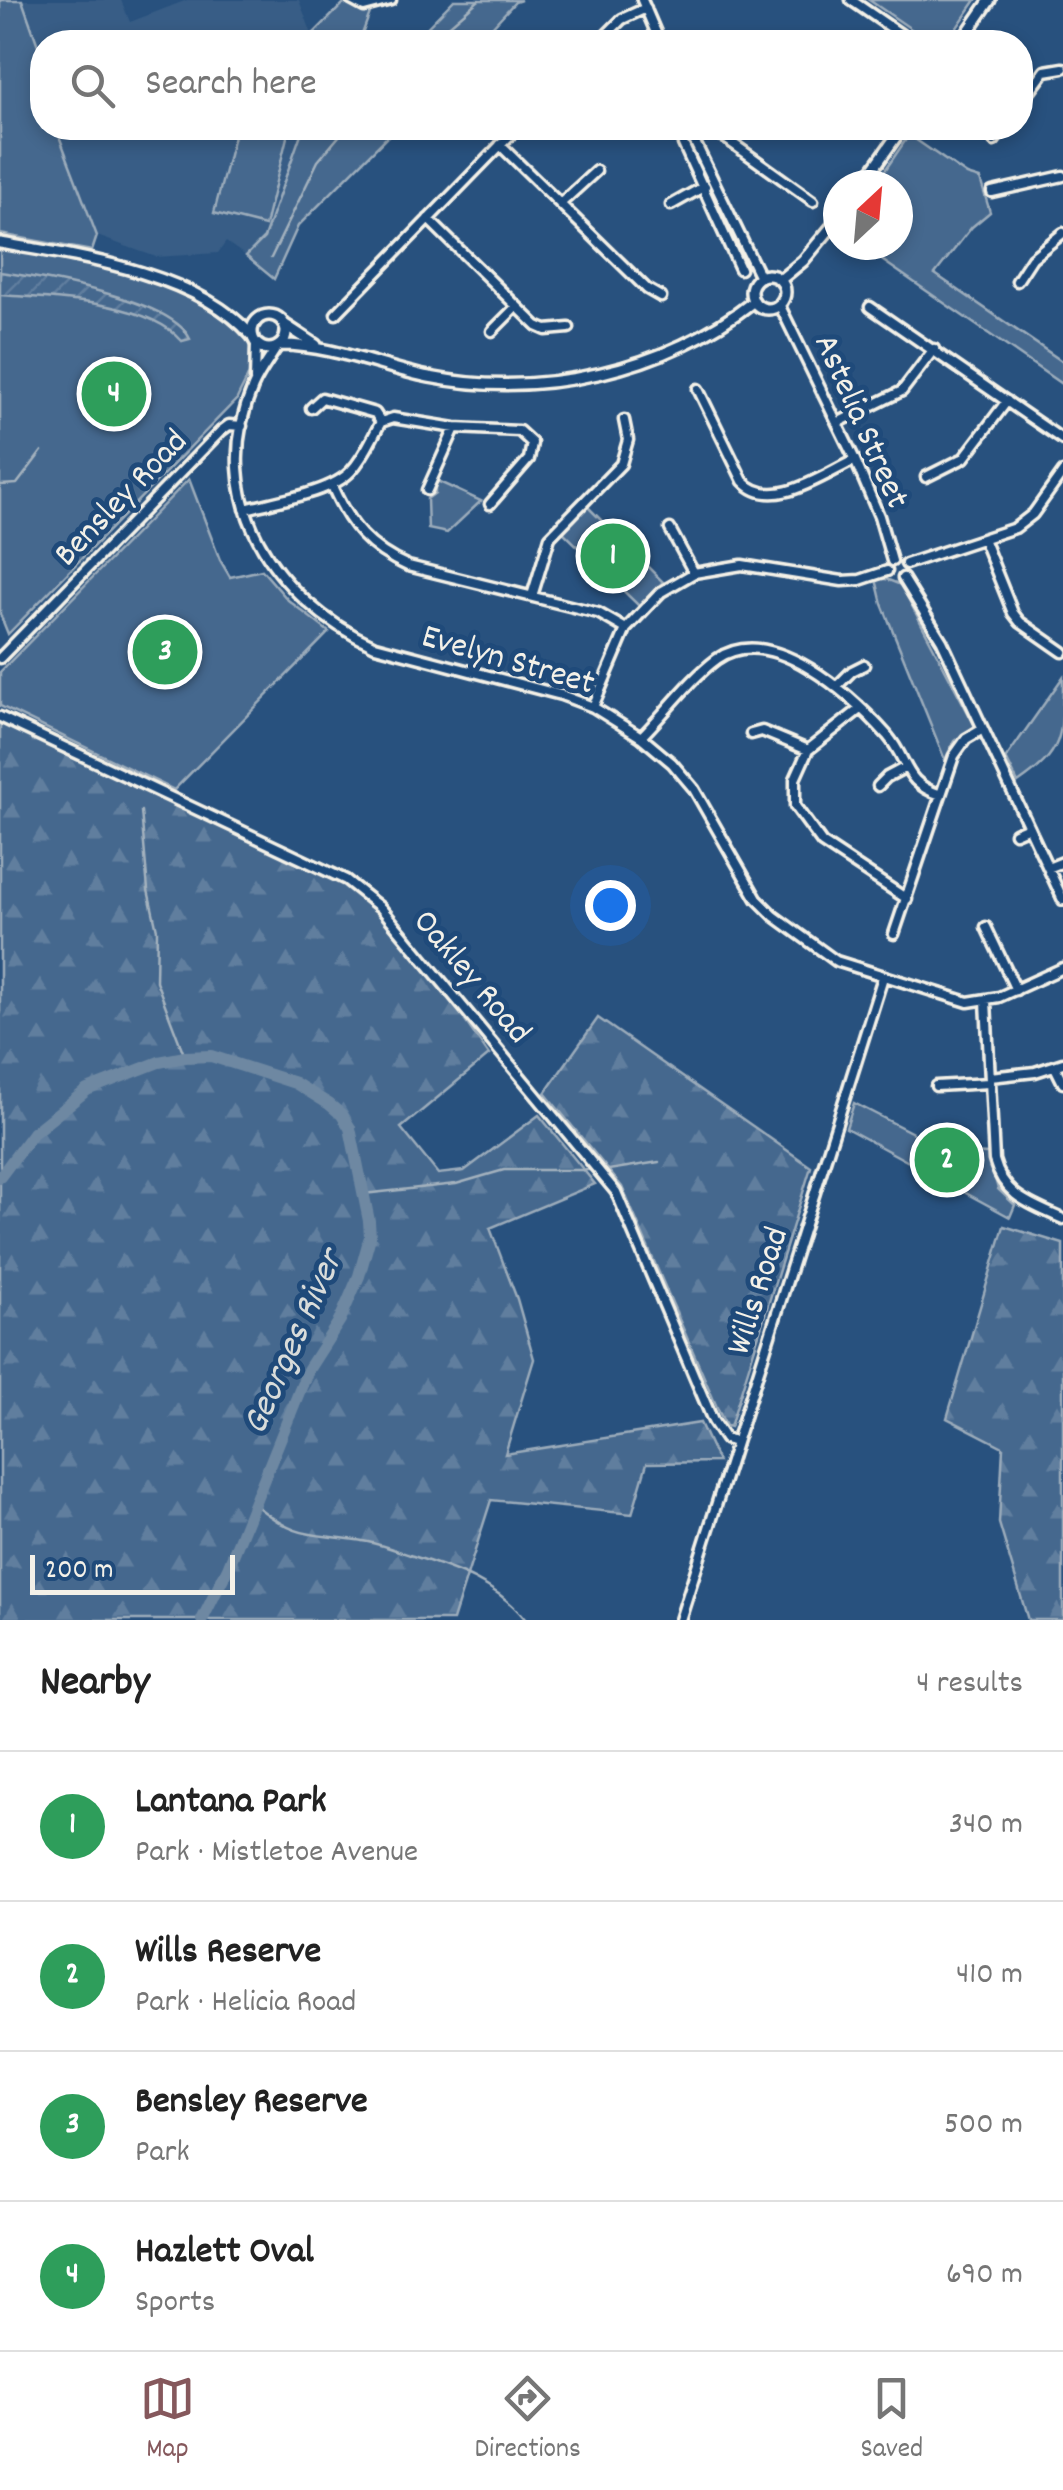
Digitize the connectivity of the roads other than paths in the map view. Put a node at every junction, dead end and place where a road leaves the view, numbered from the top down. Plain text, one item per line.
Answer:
1 (351, 0) edge
2 (391, 0) edge
3 (851, 0) edge
4 (990, 0) edge
5 (644, 4) edge
6 (611, 30) edge
7 (655, 30) edge
8 (895, 30) edge
9 (969, 30) edge
10 (1063, 68) edge
11 (1033, 87) edge
12 (505, 140) edge
13 (693, 140) edge
14 (728, 140) edge
15 (894, 140) edge
16 (683, 144) dead end
17 (500, 145) junction
18 (873, 170) edge
19 (596, 171) dead end
20 (1063, 176) edge
21 (712, 179) junction
22 (702, 188) junction
23 (992, 192) dead end
24 (813, 201) dead end
25 (560, 204) junction
26 (671, 204) dead end
27 (428, 219) junction
28 (1063, 233) edge
29 (823, 237) edge
30 (0, 243) edge
31 (740, 269) dead end
32 (760, 277) junction
33 (780, 280) junction
34 (1017, 280) dead end
35 (660, 297) dead end
36 (754, 301) junction
37 (779, 304) junction
38 (516, 306) junction
39 (870, 307) dead end
40 (224, 309) junction
41 (336, 314) dead end
42 (261, 317) junction
43 (284, 324) junction
44 (569, 328) dead end
45 (492, 331) dead end
46 (254, 340) junction
47 (279, 346) junction
48 (934, 349) junction
49 (324, 350) junction
50 (254, 384) junction
51 (698, 389) dead end
52 (1007, 401) junction
53 (311, 408) dead end
54 (624, 420) dead end
55 (381, 422) junction
56 (837, 423) junction
57 (242, 426) junction
58 (455, 428) junction
59 (1063, 440) edge
60 (855, 460) junction
61 (1063, 472) edge
62 (926, 477) dead end
63 (332, 486) junction
64 (427, 490) dead end
65 (490, 504) dead end
66 (245, 509) junction
67 (670, 529) dead end
68 (984, 540) junction
69 (892, 560) junction
70 (906, 564) junction
71 (887, 571) junction
72 (694, 573) junction
73 (903, 578) junction
74 (532, 596) junction
75 (626, 630) junction
76 (1063, 652) edge
77 (0, 658) edge
78 (864, 665) dead end
79 (836, 687) junction
80 (593, 707) junction
81 (860, 709) junction
82 (0, 716) edge
83 (983, 728) junction
84 (751, 734) dead end
85 (642, 736) junction
86 (808, 750) junction
87 (904, 768) junction
88 (878, 786) dead end
89 (941, 795) junction
90 (1029, 827) junction
91 (1015, 833) dead end
92 (1063, 862) edge
93 (1048, 868) junction
94 (908, 899) junction
95 (1063, 900) edge
96 (986, 927) dead end
97 (894, 934) dead end
98 (1063, 968) edge
99 (883, 977) junction
100 (1016, 990) junction
101 (986, 1001) junction
102 (1059, 1065) edge
103 (990, 1080) junction
104 (1063, 1083) edge
105 (936, 1086) dead end
106 (1063, 1219) edge
107 (736, 1442) junction
108 (680, 1620) edge

1 - 2 street
3 - 8 street
4 - 9 main road
5 - 6 street
5 - 7 street
10 - 11 street
12 - 17 street
13 - 21 street
14 - 24 street
15 - 18 main road
16 - 22 street
17 - 25 street
17 - 27 street
19 - 25 street
20 - 23 street
21 - 22 street
21 - 32 street
22 - 26 street
22 - 31 street
25 - 35 street
27 - 38 street
27 - 41 street
28 - 34 street
29 - 33 main road
30 - 40 main road
32 - 33 main road
32 - 36 main road
33 - 37 main road
36 - 37 main road
36 - 49 main road
37 - 56 street, Astelia Street
38 - 44 street
38 - 45 street
39 - 48 street
40 - 42 main road
40 - 46 main road
42 - 43 main road
42 - 46 main road
43 - 47 main road
43 - 49 main road
46 - 47 main road
46 - 50 street, Evelyn Street
47 - 49 main road
47 - 50 street, Evelyn Street
48 - 52 street
48 - 56 street
50 - 57 street, Evelyn Street
51 - 60 street
52 - 59 street
52 - 62 street
53 - 55 street
54 - 74 street
55 - 58 street
55 - 63 street
56 - 60 street, Astelia Street
57 - 66 street, Evelyn Street
57 - 77 street, Bensley Road
58 - 64 street
58 - 65 street
60 - 69 street, Astelia Street
61 - 68 street
63 - 66 street
63 - 74 street
66 - 80 street, Evelyn Street
67 - 72 street
68 - 70 street
68 - 76 street
69 - 70 street
69 - 71 street
70 - 73 street
71 - 72 street
71 - 73 street
72 - 75 street
73 - 83 street
74 - 75 street
75 - 80 street
78 - 79 street
79 - 81 street
79 - 85 street
80 - 85 street, Evelyn Street
81 - 86 street
81 - 87 street
82 - 107 street, Oakley Road
83 - 89 street
83 - 90 street
84 - 86 street
85 - 99 street, Evelyn Street
86 - 94 street
87 - 88 street
87 - 89 street
89 - 94 street
90 - 91 street
90 - 93 street
92 - 93 street
93 - 95 street
94 - 97 street
96 - 100 street
98 - 100 street, Evelyn Street
99 - 101 street, Evelyn Street
99 - 107 street, Wills Road
100 - 101 street, Evelyn Street
101 - 103 street
102 - 103 street
102 - 104 street
103 - 105 street
103 - 106 street
107 - 108 street, Wills Road

